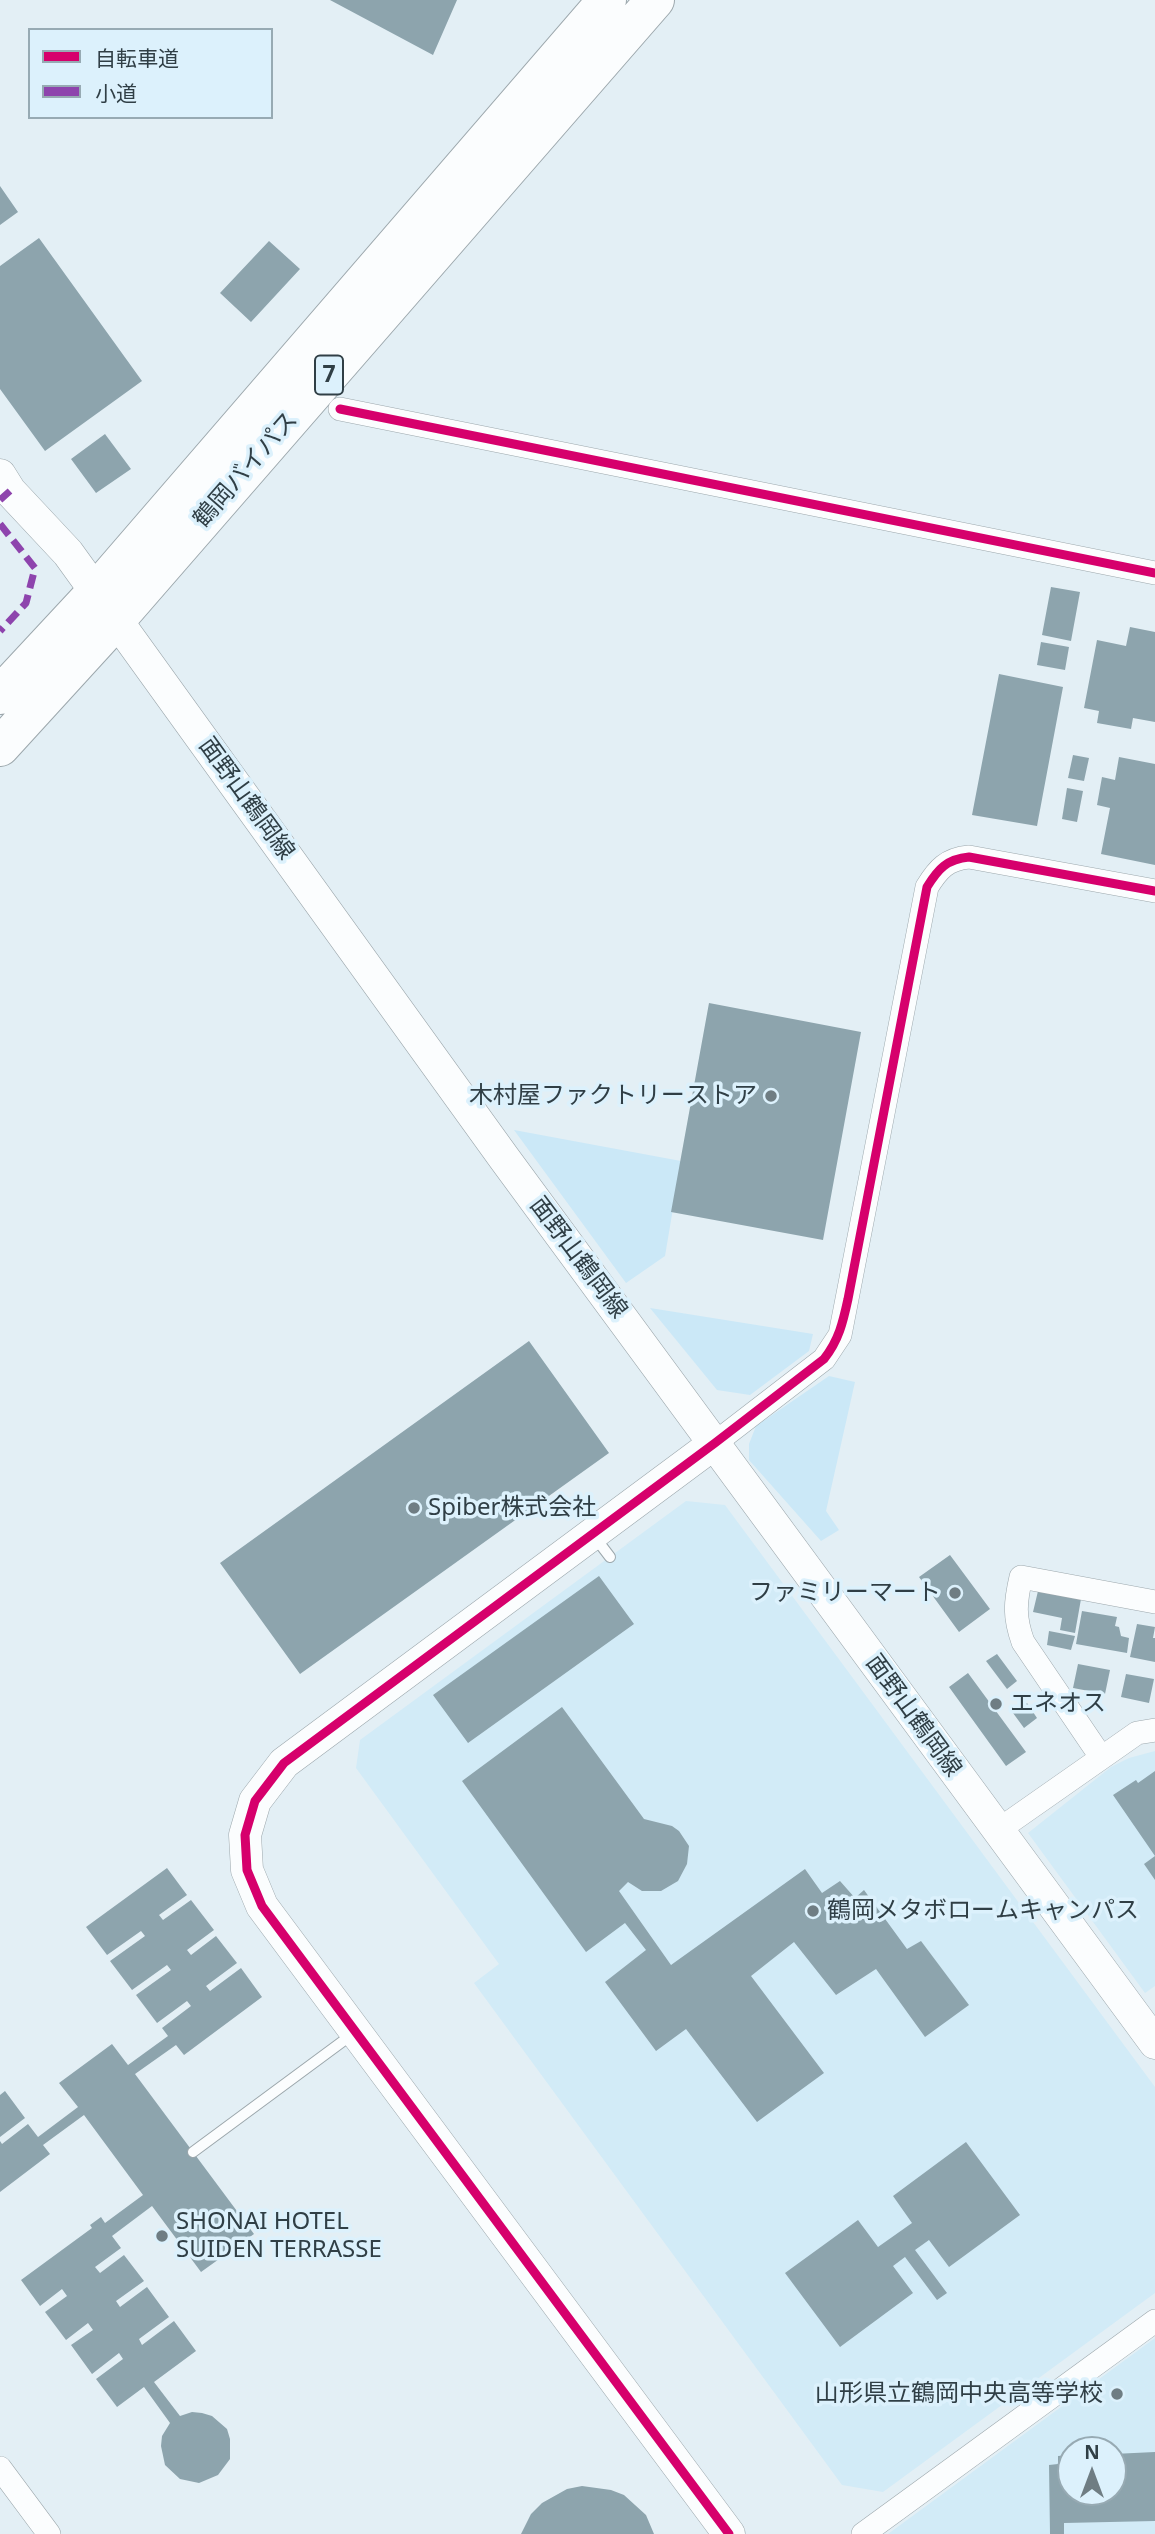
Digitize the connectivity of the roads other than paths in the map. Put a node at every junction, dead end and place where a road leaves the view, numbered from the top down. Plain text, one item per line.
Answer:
1 (607, 0) edge
2 (655, 0) edge
3 (340, 409) dead end
4 (0, 475) edge
5 (1155, 573) edge
6 (106, 606) junction
7 (0, 695) edge
8 (0, 747) edge
9 (1155, 891) edge
10 (715, 1443) junction
11 (1155, 1602) edge
12 (1155, 1730) edge
13 (1101, 1758) junction
14 (997, 1831) junction
15 (356, 2032) junction
16 (1155, 2042) edge
17 (193, 2152) dead end
18 (1155, 2321) edge
19 (0, 2468) edge
20 (49, 2534) edge
21 (729, 2534) edge
22 (863, 2534) edge

1 - 6 highway, 鶴岡バイパス / 7
2 - 6 highway, 鶴岡バイパス / 7
3 - 5 street
4 - 6 main road, 面野山鶴岡線
6 - 7 highway, 鶴岡バイパス / 7
6 - 8 highway, 鶴岡バイパス / 7
6 - 10 main road, 面野山鶴岡線
9 - 10 street
10 - 14 main road, 面野山鶴岡線
10 - 15 main road
11 - 13 street
12 - 13 street
13 - 14 street
14 - 16 main road, 面野山鶴岡線
15 - 17 lane
15 - 21 main road
18 - 22 street
19 - 20 street

